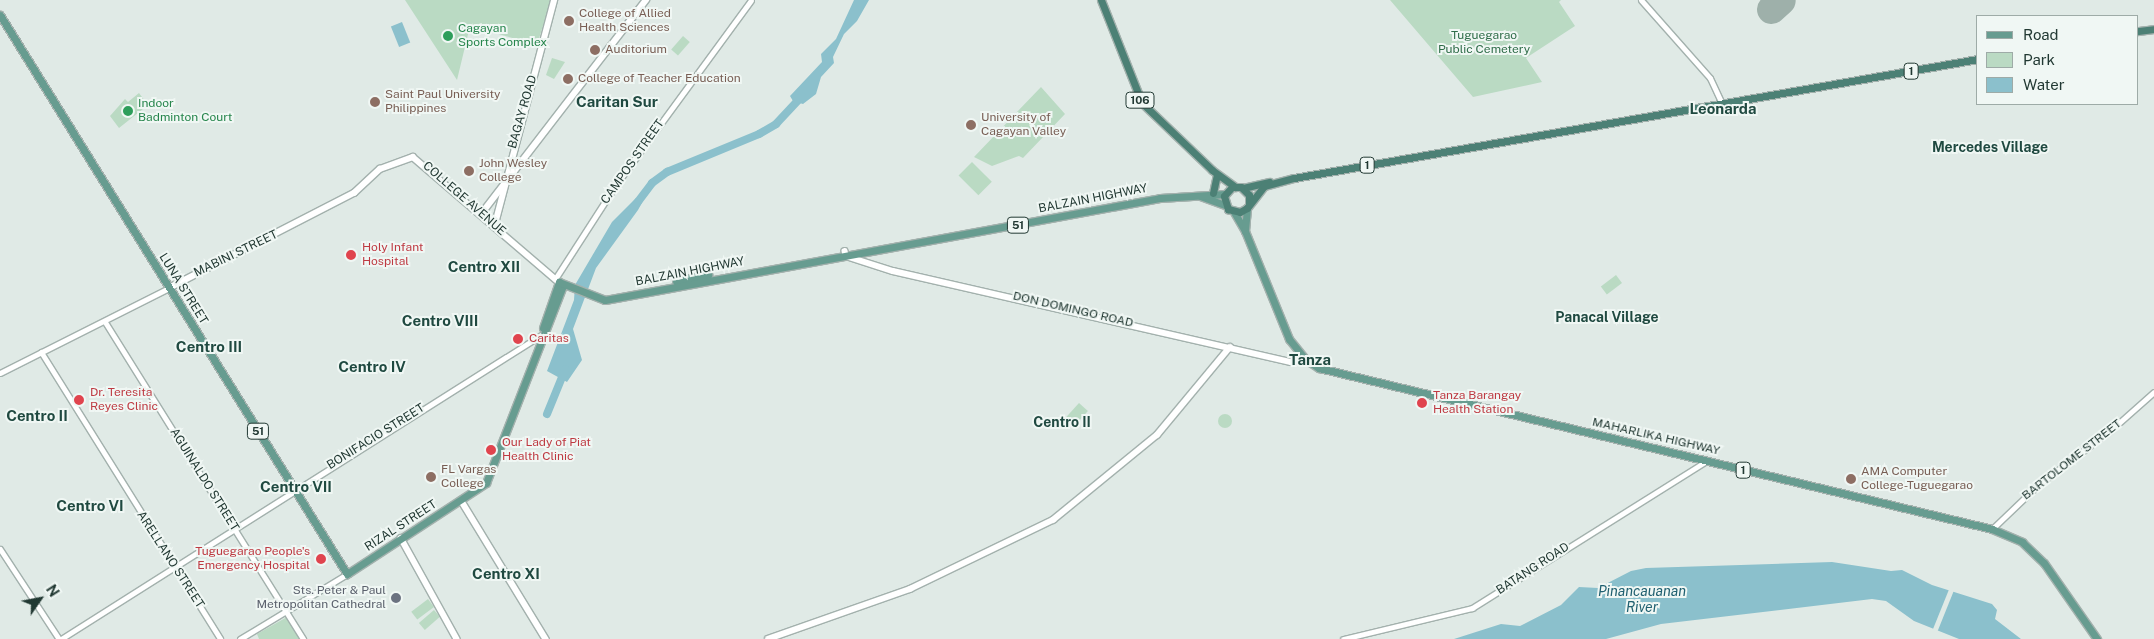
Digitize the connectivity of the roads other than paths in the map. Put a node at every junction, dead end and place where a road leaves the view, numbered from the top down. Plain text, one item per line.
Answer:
1 (554, 0) edge
2 (646, 0) edge
3 (750, 0) edge
4 (1101, 0) edge
5 (1641, 0) edge
6 (0, 15) edge
7 (2154, 29) edge
8 (2139, 31) edge
9 (1976, 59) edge
10 (1722, 104) junction
11 (1217, 174) junction
12 (1279, 181) junction
13 (504, 182) junction
14 (363, 186) joint
15 (1235, 186) junction
16 (1243, 188) junction
17 (1213, 192) junction
18 (1226, 193) junction
19 (1197, 195) junction
20 (1225, 205) junction
21 (1248, 206) junction
22 (1234, 212) junction
23 (482, 213) junction
24 (494, 224) junction
25 (1245, 231) junction
26 (846, 254) junction
27 (562, 284) junction
28 (169, 288) junction
29 (105, 322) junction
30 (542, 333) junction
31 (1230, 347) junction
32 (41, 352) junction
33 (1305, 359) junction
34 (0, 373) edge
35 (2154, 392) edge
36 (1706, 461) junction
37 (295, 489) junction
38 (461, 500) junction
39 (234, 529) junction
40 (1992, 529) junction
41 (402, 538) junction
42 (0, 549) edge
43 (174, 568) junction
44 (347, 574) junction
45 (286, 612) junction
46 (60, 639) edge
47 (220, 639) edge
48 (240, 639) edge
49 (303, 639) edge
50 (456, 639) edge
51 (546, 639) edge
52 (768, 639) edge
53 (1343, 639) edge
54 (2097, 639) edge

1 - 13 main road, BAGAY ROAD
2 - 13 main road
3 - 27 street, CAMPOS STREET
4 - 11 highway, 106
5 - 10 street
6 - 28 main road, LUNA STREET / 51
7 - 8 highway
9 - 10 highway, 1
10 - 12 highway, 1
11 - 15 highway, 106
11 - 17 highway
11 - 18 highway, 106
12 - 16 highway, 1
12 - 21 highway, 1
13 - 23 main road
13 - 24 main road, BAGAY ROAD
14 - 23 main road, COLLEGE AVENUE
14 - 28 main road, MABINI STREET
15 - 16 highway, 1
15 - 18 highway
16 - 21 highway, 1
17 - 18 main road, 51
17 - 19 main road, 51
18 - 20 highway
19 - 20 main road, 51
19 - 26 main road, BALZAIN HIGHWAY / 51
20 - 22 highway, 1
21 - 22 highway, 1
21 - 25 main road, MAHARLIKA HIGHWAY / 1
22 - 25 main road, MAHARLIKA HIGHWAY / 1
23 - 24 main road, COLLEGE AVENUE
24 - 27 main road, COLLEGE AVENUE
25 - 33 main road, MAHARLIKA HIGHWAY / 1
26 - 27 main road, BALZAIN HIGHWAY / 51
26 - 31 main road, DON DOMINGO ROAD
27 - 30 main road, RIZAL STREET
28 - 29 street, MABINI STREET
28 - 37 main road, LUNA STREET / 51
29 - 32 street, MABINI STREET
29 - 39 street, AGUINALDO STREET
30 - 37 street, BONIFACIO STREET
30 - 38 main road, RIZAL STREET
31 - 33 main road, DON DOMINGO ROAD
31 - 52 main road
32 - 34 street, MABINI STREET
32 - 43 street, ARELLANO STREET
33 - 36 main road, MAHARLIKA HIGHWAY / 1
35 - 40 street, BARTOLOME STREET
36 - 40 main road, MAHARLIKA HIGHWAY / 1
36 - 53 street, BATANG ROAD
37 - 39 street, BONIFACIO STREET
37 - 44 main road, LUNA STREET / 51
38 - 41 main road, RIZAL STREET
38 - 51 main road
39 - 43 street, BONIFACIO STREET
39 - 45 street, AGUINALDO STREET
40 - 54 main road, MAHARLIKA HIGHWAY / 1
41 - 44 main road, RIZAL STREET
41 - 50 main road
42 - 46 street
43 - 46 street, BONIFACIO STREET
43 - 47 street, ARELLANO STREET
44 - 45 street, RIZAL STREET
45 - 48 street, RIZAL STREET
45 - 49 street, AGUINALDO STREET

